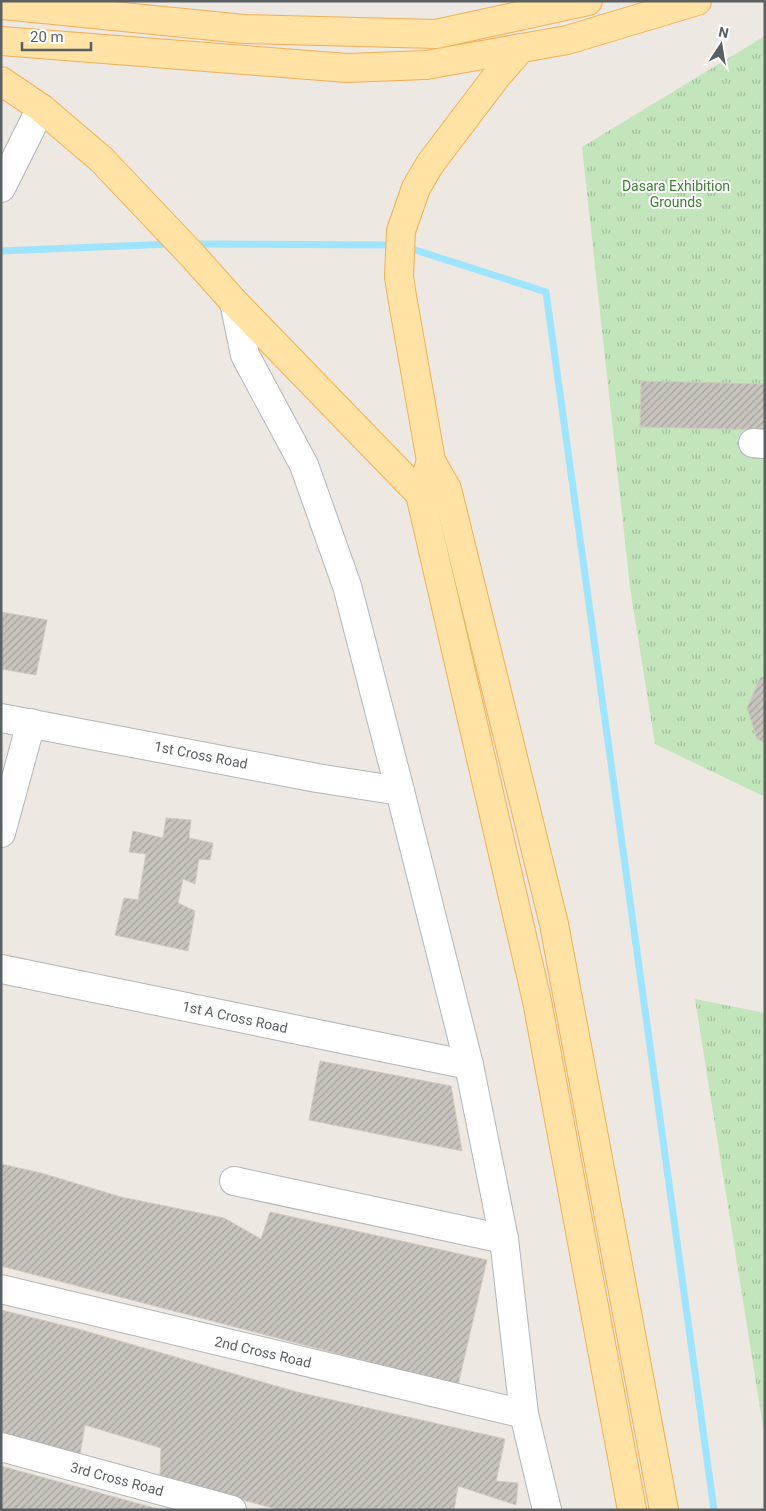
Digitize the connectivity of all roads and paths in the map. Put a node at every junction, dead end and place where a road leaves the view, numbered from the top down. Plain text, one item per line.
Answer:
1 (588, 1) edge
2 (697, 1) edge
3 (2, 4) edge
4 (1, 34) edge
5 (1, 40) edge
6 (521, 48) junction
7 (1, 81) edge
8 (42, 108) junction
9 (1, 188) edge
10 (234, 302) junction
11 (431, 461) junction
12 (447, 489) junction
13 (420, 494) junction
14 (1, 718) edge
15 (31, 723) junction
16 (400, 791) junction
17 (1, 833) edge
18 (1, 969) edge
19 (469, 1064) junction
20 (234, 1181) dead end
21 (504, 1239) junction
22 (1, 1290) edge
23 (524, 1414) junction
24 (1, 1447) edge
25 (232, 1510) edge
26 (547, 1510) edge
27 (632, 1510) edge
28 (664, 1510) edge

1 - 3 main road
2 - 6 main road
3 - 4 main road
5 - 6 main road
6 - 11 main road
7 - 8 main road
8 - 9 street
8 - 10 main road
10 - 13 main road
10 - 16 street
11 - 12 main road
11 - 13 main road
12 - 13 main road
12 - 28 main road
13 - 27 main road
14 - 15 street, 1st Cross Road
15 - 16 street, 1st Cross Road
15 - 17 street
16 - 19 street
18 - 19 street, 1st A Cross Road
19 - 21 street
20 - 21 street
21 - 23 street
22 - 23 street, 2nd Cross Road
23 - 26 street
24 - 25 street, 3rd Cross Road

